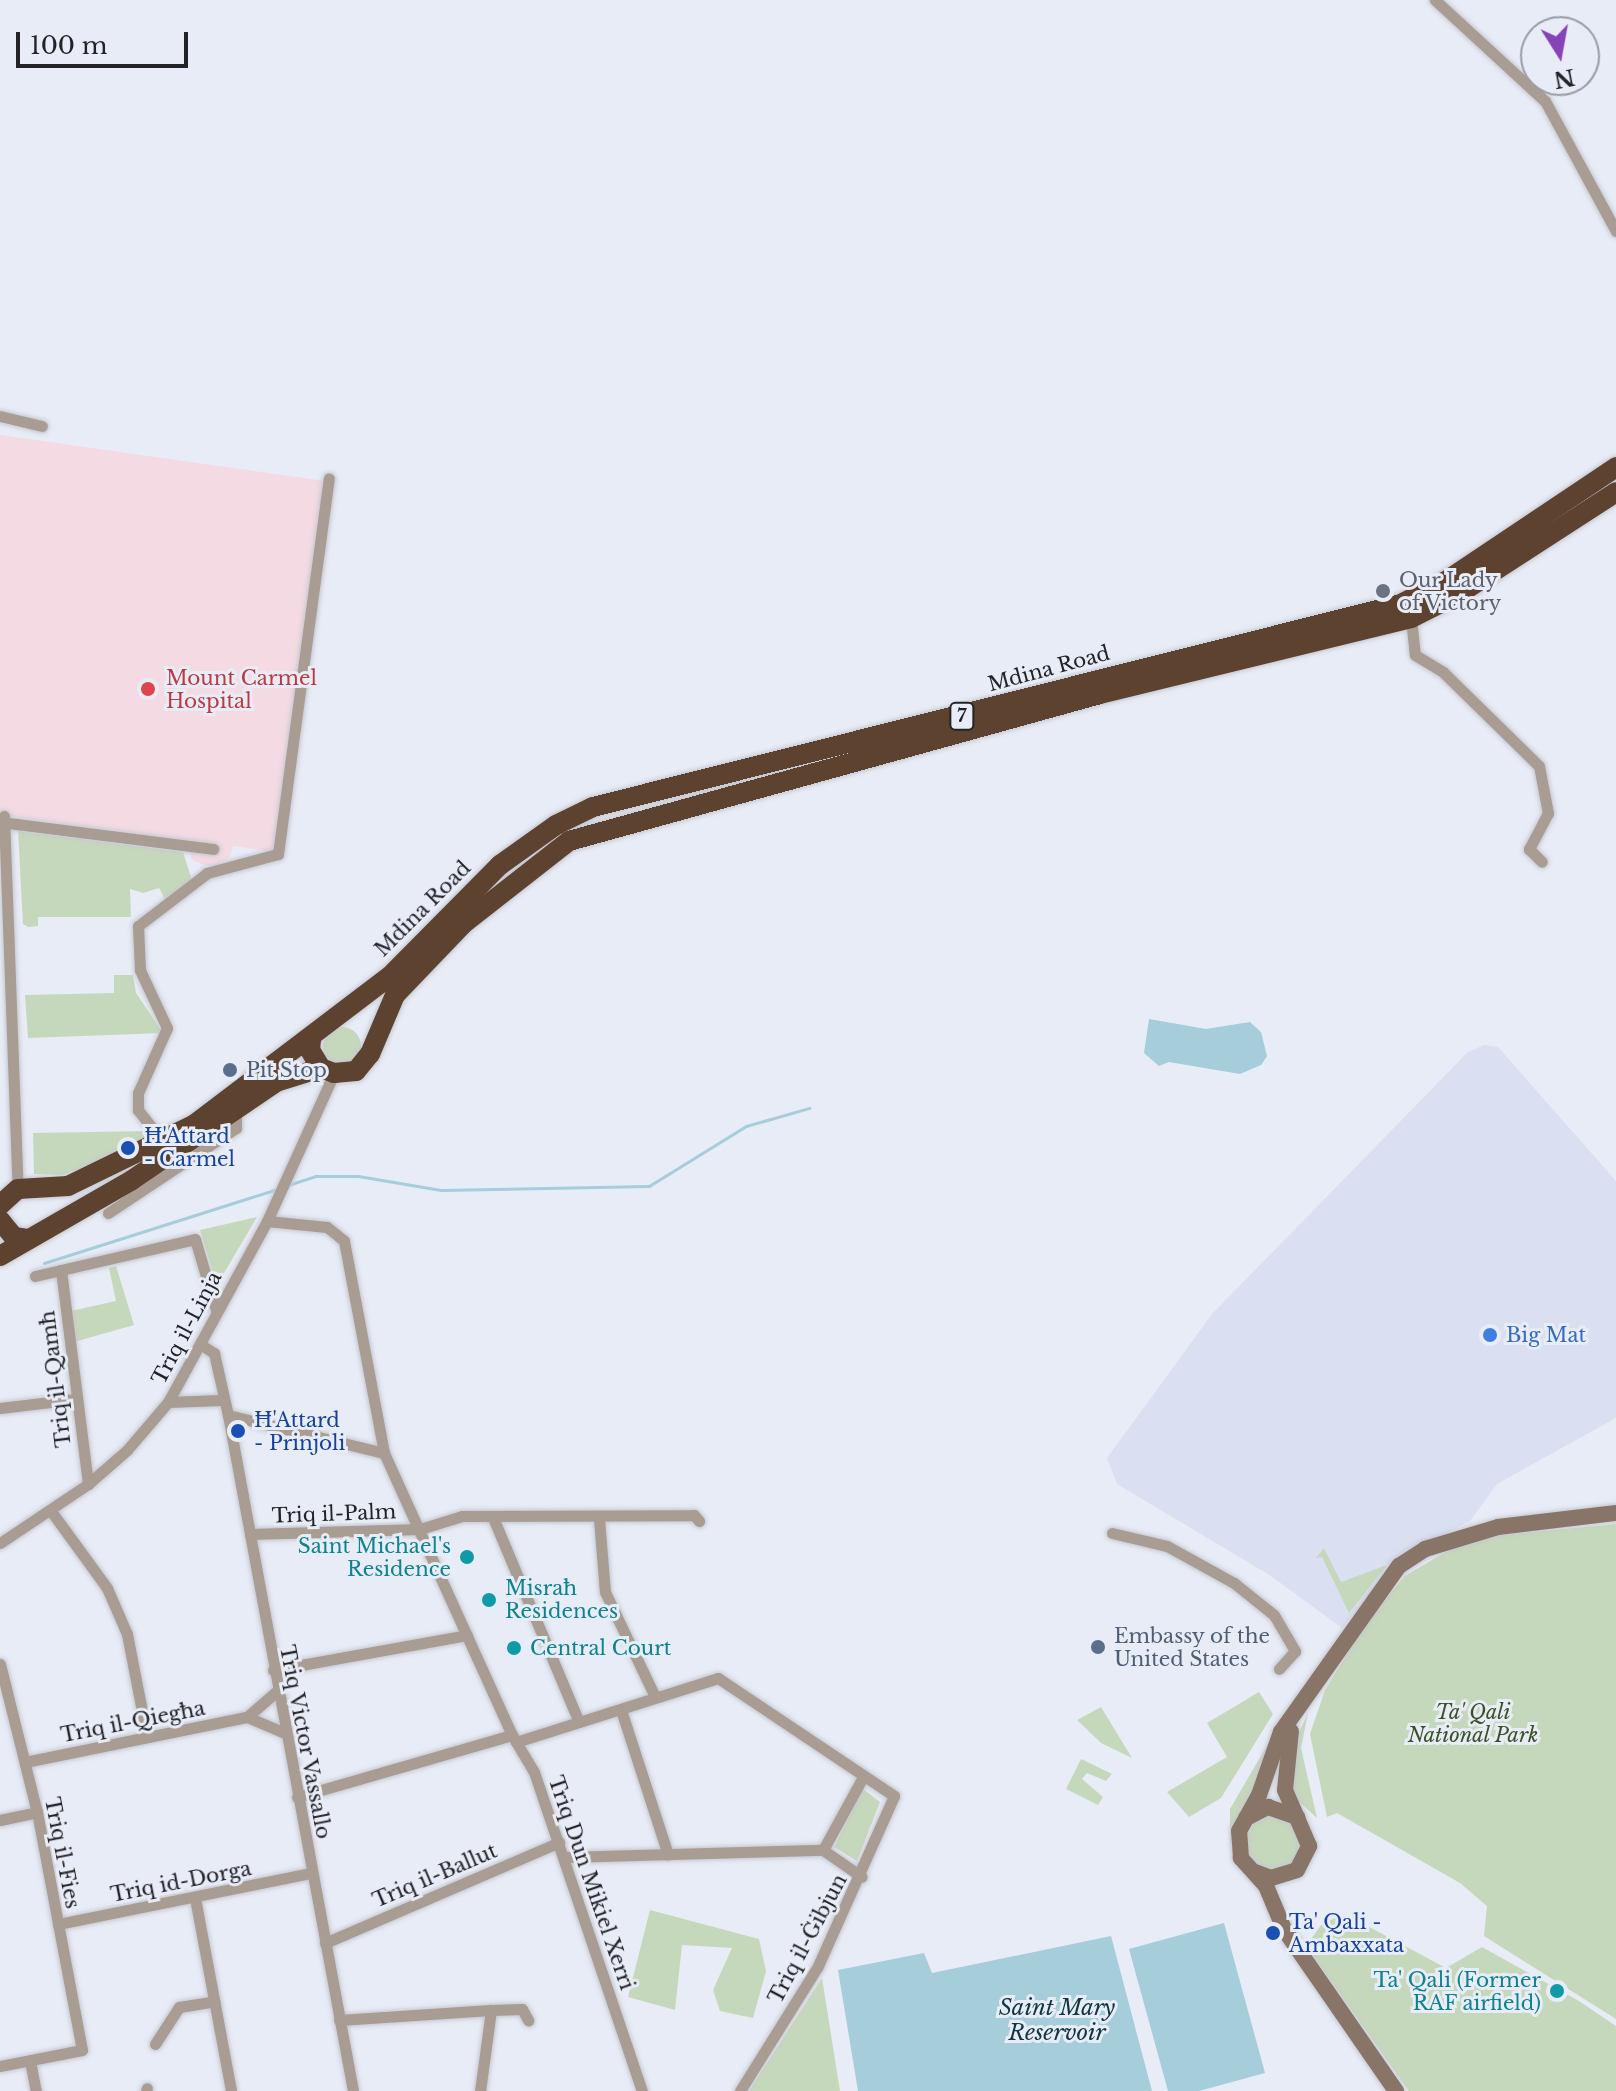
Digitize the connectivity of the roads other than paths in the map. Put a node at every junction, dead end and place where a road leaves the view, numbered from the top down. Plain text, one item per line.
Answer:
1 (1435, 0) edge
2 (1616, 231) edge
3 (0, 416) edge
4 (42, 426) dead end
5 (1616, 467) edge
6 (329, 478) dead end
7 (1616, 492) edge
8 (1411, 618) junction
9 (3, 820) edge
10 (213, 849) dead end
11 (1542, 862) dead end
12 (342, 1016) junction
13 (311, 1040) junction
14 (372, 1046) junction
15 (328, 1070) junction
16 (163, 1142) junction
17 (138, 1184) junction
18 (24, 1189) junction
19 (0, 1209) edge
20 (108, 1213) dead end
21 (267, 1221) junction
22 (37, 1234) junction
23 (0, 1256) edge
24 (61, 1270) junction
25 (35, 1276) dead end
26 (216, 1310) junction
27 (200, 1344) junction
28 (75, 1399) junction
29 (221, 1400) junction
30 (168, 1402) junction
31 (0, 1408) edge
32 (228, 1415) junction
33 (384, 1453) junction
34 (88, 1484) junction
35 (51, 1511) junction
36 (1616, 1513) edge
37 (599, 1519) junction
38 (494, 1520) junction
39 (699, 1521) dead end
40 (420, 1529) junction
41 (1112, 1533) dead end
42 (250, 1534) junction
43 (0, 1543) edge
44 (467, 1635) junction
45 (0, 1664) edge
46 (1279, 1669) dead end
47 (273, 1670) junction
48 (277, 1691) junction
49 (655, 1697) junction
50 (1299, 1707) junction
51 (621, 1710) junction
52 (247, 1717) junction
53 (579, 1722) junction
54 (285, 1733) junction
55 (147, 1737) junction
56 (514, 1739) junction
57 (25, 1762) junction
58 (863, 1777) junction
59 (297, 1797) junction
60 (37, 1812) junction
61 (1245, 1819) junction
62 (0, 1820) edge
63 (1301, 1820) junction
64 (559, 1842) junction
65 (823, 1850) junction
66 (668, 1855) junction
67 (566, 1857) junction
68 (1249, 1869) junction
69 (312, 1873) junction
70 (1287, 1874) junction
71 (862, 1877) junction
72 (195, 1898) junction
73 (1280, 1921) junction
74 (58, 1924) junction
75 (325, 1943) junction
76 (215, 2001) junction
77 (491, 2010) junction
78 (339, 2020) junction
79 (528, 2020) dead end
80 (155, 2044) dead end
81 (30, 2061) junction
82 (0, 2066) edge
83 (36, 2091) edge
84 (231, 2091) edge
85 (353, 2091) edge
86 (480, 2091) edge
87 (642, 2091) edge
88 (740, 2091) edge
89 (1396, 2091) edge

1 - 2 street
3 - 4 street
5 - 12 highway, Mdina Road / 7
6 - 16 street
7 - 8 highway, Mdina Road / 7
8 - 11 street
8 - 14 highway, Mdina Road / 7
9 - 10 street
9 - 18 street
12 - 13 highway, Mdina Road / 7
12 - 14 highway
13 - 15 highway
13 - 16 highway, Mdina Road / 7
14 - 15 highway, Mdina Road / 7
15 - 17 highway, Mdina Road / 7
15 - 21 street, Triq il-Linja
16 - 18 highway, Mdina Road / 7
17 - 20 street
17 - 22 highway, Mdina Road / 7
18 - 19 highway
18 - 22 highway
19 - 22 highway
21 - 26 street, Triq il-Linja
21 - 33 street, Triq Dun Mikiel Xerri
22 - 23 highway, Mdina Road / 7
24 - 25 street
24 - 26 street
24 - 28 street, Triq il-Qamħ
26 - 27 street, Triq il-Linja
27 - 29 street, Triq Victor Vassallo
27 - 30 street, Triq il-Linja
28 - 31 street
28 - 34 street, Triq il-Qamħ
29 - 30 street
29 - 32 street, Triq Victor Vassallo
30 - 34 street, Triq il-Linja
32 - 33 street
32 - 42 street, Triq Victor Vassallo
33 - 40 street, Triq Dun Mikiel Xerri
34 - 35 street, Triq il-Linja
35 - 43 street, Triq il-Linja
35 - 55 street
36 - 50 main road
37 - 38 street, Triq il-Palm
37 - 39 street, Triq il-Palm
37 - 49 street
38 - 40 street, Triq il-Palm
38 - 53 street
40 - 42 street, Triq il-Palm
40 - 44 street, Triq Dun Mikiel Xerri
41 - 46 street
42 - 47 street, Triq Victor Vassallo
44 - 47 street
44 - 56 street, Triq Dun Mikiel Xerri
45 - 57 street, Triq il-Fies
47 - 48 street, Triq Victor Vassallo
48 - 52 street, Triq il-Qiegħa
48 - 54 street, Triq Victor Vassallo
49 - 51 street
49 - 58 street
50 - 61 main road
50 - 63 main road
51 - 53 street
51 - 66 street
52 - 54 street
52 - 55 street, Triq il-Qiegħa
53 - 56 street
54 - 59 street, Triq Victor Vassallo
55 - 57 street, Triq il-Qiegħa
56 - 59 street
56 - 64 street, Triq Dun Mikiel Xerri
57 - 60 street, Triq il-Fies
58 - 65 street
58 - 71 street, Triq il-Ġibjun
59 - 69 street, Triq Victor Vassallo
60 - 62 street
60 - 74 street, Triq il-Fies
61 - 63 main road
61 - 68 main road
63 - 70 main road
64 - 67 street, Triq Dun Mikiel Xerri
64 - 75 street, Triq il-Ballut
65 - 66 street
65 - 71 street
66 - 67 street
67 - 87 street, Triq Dun Mikiel Xerri
68 - 70 main road
68 - 73 main road
69 - 72 street, Triq id-Dorga
69 - 75 street, Triq Victor Vassallo
70 - 73 main road
71 - 88 street, Triq il-Ġibjun
72 - 74 street, Triq id-Dorga
72 - 76 street
73 - 89 main road
74 - 81 street, Triq il-Fies
75 - 78 street, Triq Victor Vassallo
76 - 80 street
76 - 84 street
77 - 78 street
77 - 79 street
77 - 86 street
78 - 85 street, Triq Victor Vassallo
81 - 82 street
81 - 83 street

